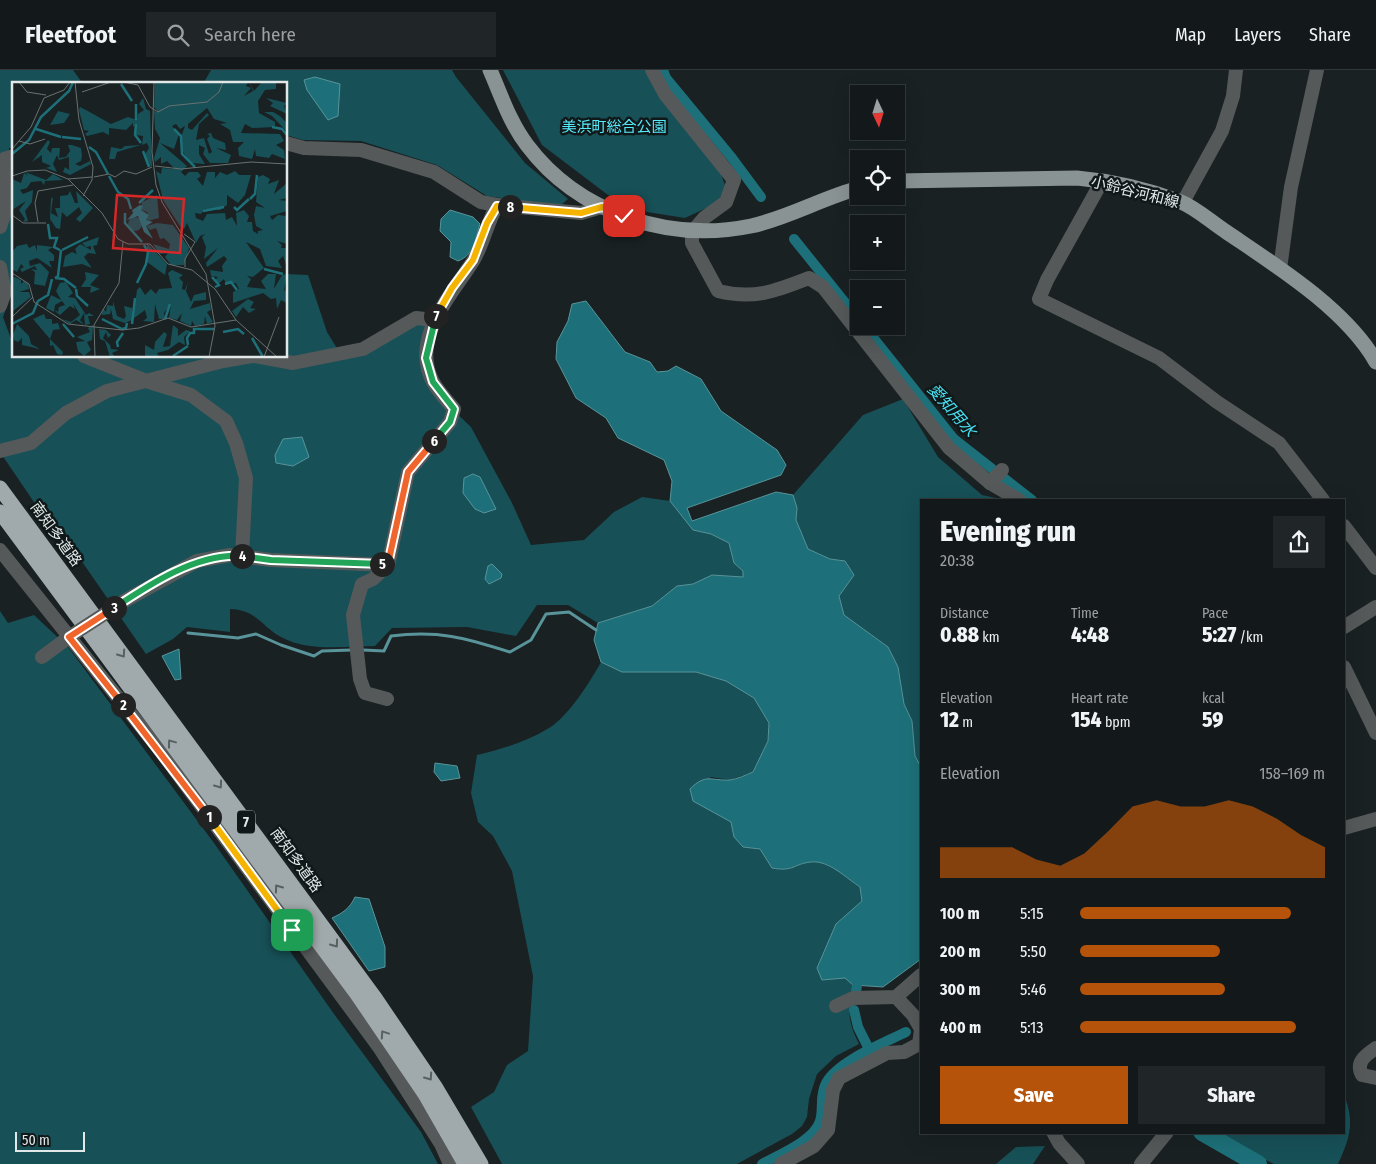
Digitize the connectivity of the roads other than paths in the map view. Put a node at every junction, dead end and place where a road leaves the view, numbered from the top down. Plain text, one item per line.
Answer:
1 (490, 70) edge
2 (652, 70) edge
3 (1236, 70) edge
4 (1317, 70) edge
5 (288, 144) edge
6 (12, 157) edge
7 (1102, 180) junction
8 (905, 181) edge
9 (850, 191) edge
10 (1183, 202) junction
11 (497, 206) junction
12 (602, 207) junction
13 (0, 227) edge
14 (692, 232) junction
15 (0, 267) edge
16 (1280, 268) junction
17 (0, 306) edge
18 (434, 320) junction
19 (89, 358) edge
20 (241, 358) edge
21 (264, 358) edge
22 (1376, 362) edge
23 (149, 382) junction
24 (0, 451) edge
25 (0, 475) edge
26 (0, 488) edge
27 (1018, 499) edge
28 (1322, 499) edge
29 (0, 512) edge
30 (1345, 527) edge
31 (0, 528) edge
32 (0, 550) edge
33 (242, 556) junction
34 (388, 564) junction
35 (1376, 568) edge
36 (54, 586) junction
37 (1376, 608) edge
38 (1345, 626) edge
39 (109, 635) junction
40 (69, 637) junction
41 (42, 657) dead end
42 (1345, 669) edge
43 (387, 699) dead end
44 (1376, 733) edge
45 (1376, 818) edge
46 (1345, 828) edge
47 (915, 983) edge
48 (896, 997) junction
49 (836, 1006) dead end
50 (920, 1028) edge
51 (920, 1037) edge
52 (1376, 1048) edge
53 (1376, 1078) edge
54 (1054, 1134) edge
55 (1165, 1134) edge
56 (450, 1164) edge
57 (465, 1164) edge
58 (481, 1164) edge
59 (781, 1164) edge
60 (1078, 1164) edge
61 (1141, 1164) edge

1 - 12 main road
2 - 14 street
3 - 10 street
4 - 16 street
5 - 11 street
6 - 13 street
7 - 8 main road, 小鈴谷河和線
7 - 10 main road, 小鈴谷河和線
7 - 28 street
9 - 14 main road
10 - 16 main road, 小鈴谷河和線
11 - 12 street
11 - 18 street
12 - 14 main road
14 - 27 street
15 - 17 street
16 - 22 main road, 小鈴谷河和線
18 - 21 street
18 - 34 street
19 - 23 street
20 - 23 street
23 - 24 street
23 - 33 street
25 - 39 highway
26 - 39 highway, 南知多道路 / 7
29 - 36 highway, 南知多道路 / 7
30 - 35 street
31 - 36 highway
32 - 40 street
33 - 34 street
33 - 40 street, bridge
34 - 43 street
57 -> 36 highway, 南知多道路 / 7
37 - 38 street
39 -> 58 highway, 南知多道路 / 7
40 - 41 street
40 - 56 street
42 - 44 street
45 - 46 street
47 - 48 street
48 - 49 street
48 - 50 street
51 - 59 street
52 - 53 street
54 - 60 street
55 - 61 street

